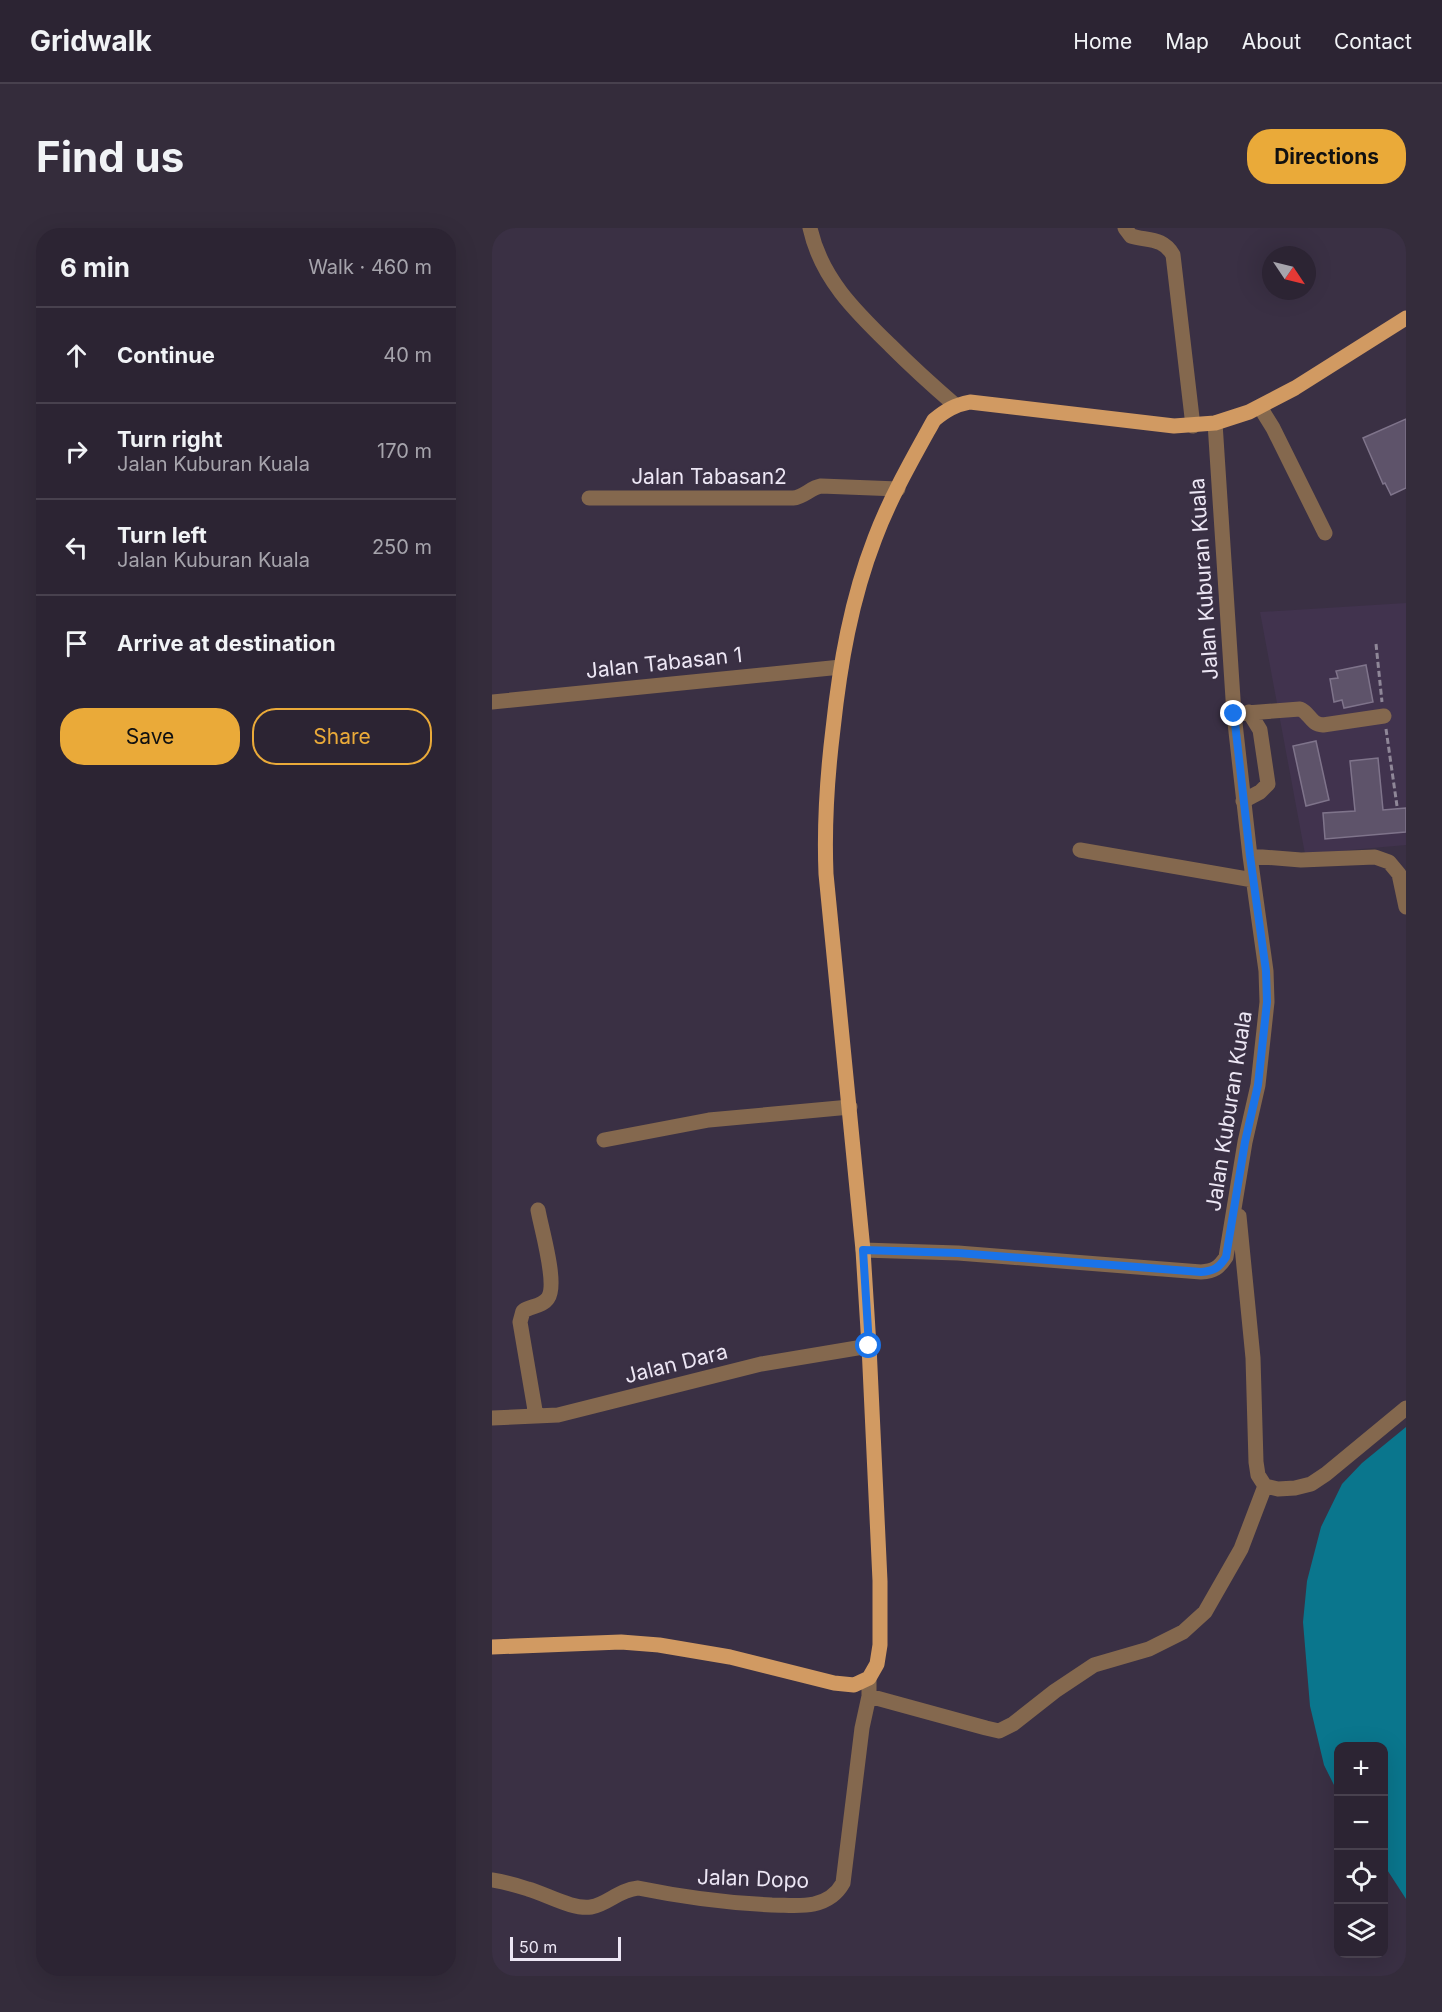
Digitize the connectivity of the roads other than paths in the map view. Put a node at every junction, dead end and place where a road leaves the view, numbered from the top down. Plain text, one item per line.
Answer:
1 (810, 228) edge
2 (1125, 228) edge
3 (1406, 318) edge
4 (955, 405) junction
5 (1260, 407) junction
6 (1215, 423) junction
7 (1193, 426) junction
8 (898, 489) junction
9 (589, 498) dead end
10 (1325, 533) dead end
11 (841, 667) junction
12 (492, 702) edge
13 (1242, 713) junction
14 (1384, 716) dead end
15 (1243, 801) junction
16 (1080, 850) dead end
17 (1250, 856) junction
18 (1253, 880) junction
19 (1406, 907) edge
20 (850, 1107) junction
21 (604, 1140) dead end
22 (1237, 1194) junction
23 (538, 1210) dead end
24 (863, 1250) junction
25 (869, 1346) junction
26 (1406, 1408) edge
27 (536, 1416) junction
28 (492, 1418) edge
29 (1265, 1486) junction
30 (492, 1647) edge
31 (869, 1677) junction
32 (868, 1696) junction
33 (492, 1880) edge

1 - 4 street
2 - 7 street
3 - 5 main road
4 - 7 main road
4 - 8 main road
5 - 6 main road
5 - 10 street
6 - 7 main road
6 - 13 street, Jalan Kuburan Kuala
8 - 9 street, Jalan Tabasan2
8 - 11 main road
11 - 12 street, Jalan Tabasan 1
11 - 20 main road
13 - 14 street
13 - 15 street, Jalan Kuburan Kuala
13 - 15 street
15 - 17 street, Jalan Kuburan Kuala
16 - 18 street
17 - 18 street, Jalan Kuburan Kuala
17 - 19 street
18 - 22 street, Jalan Kuburan Kuala
20 - 21 street
20 - 24 main road
22 - 24 street, Jalan Kuburan Kuala
22 - 29 street
23 - 27 street
24 - 25 main road
25 - 27 street, Jalan Dara
25 - 31 main road
26 - 29 street
27 - 28 street, Jalan Dara
29 - 32 street
30 - 31 main road
31 - 32 street, Jalan Dopo
32 - 33 street, Jalan Dopo

